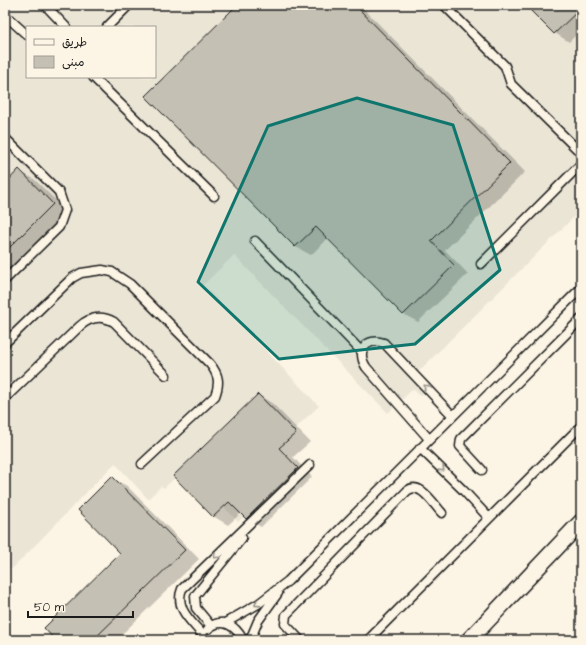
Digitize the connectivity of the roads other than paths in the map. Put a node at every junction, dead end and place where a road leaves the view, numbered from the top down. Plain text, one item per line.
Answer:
1 (45, 5) edge
2 (129, 5) edge
3 (444, 5) edge
4 (5, 15) edge
5 (65, 26) edge
6 (108, 26) edge
7 (26, 33) edge
8 (94, 78) edge
9 (5, 138) edge
10 (581, 153) edge
11 (581, 164) edge
12 (214, 196) dead end
13 (255, 242) dead end
14 (480, 264) dead end
15 (5, 280) edge
16 (581, 288) edge
17 (581, 319) edge
18 (5, 343) edge
19 (362, 352) junction
20 (166, 375) dead end
21 (5, 398) edge
22 (452, 415) junction
23 (581, 426) edge
24 (429, 439) junction
25 (420, 448) junction
26 (142, 464) dead end
27 (310, 465) dead end
28 (482, 470) dead end
29 (265, 510) junction
30 (442, 513) dead end
31 (489, 518) junction
32 (581, 522) edge
33 (288, 581) junction
34 (225, 623) junction
35 (211, 626) junction
36 (203, 638) edge
37 (243, 640) edge
38 (250, 640) edge
39 (300, 640) edge
40 (368, 640) edge
41 (469, 640) edge

1 - 5 lane
2 - 6 lane
3 - 10 lane
4 - 7 lane
8 - 12 lane
9 - 15 lane
11 - 14 lane
13 - 19 lane
16 - 22 lane
17 - 28 lane
18 - 26 lane
22 -> 19 lane
19 - 24 lane
20 - 21 lane
22 - 24 lane
23 - 31 lane
24 - 25 lane
25 -> 31 lane
25 - 33 lane
27 - 29 lane
29 - 35 lane
29 -> 36 lane
30 - 39 lane
31 - 40 lane
32 - 41 street
33 -> 34 lane
33 - 38 lane
34 - 35 lane
34 - 37 lane
35 - 36 lane

